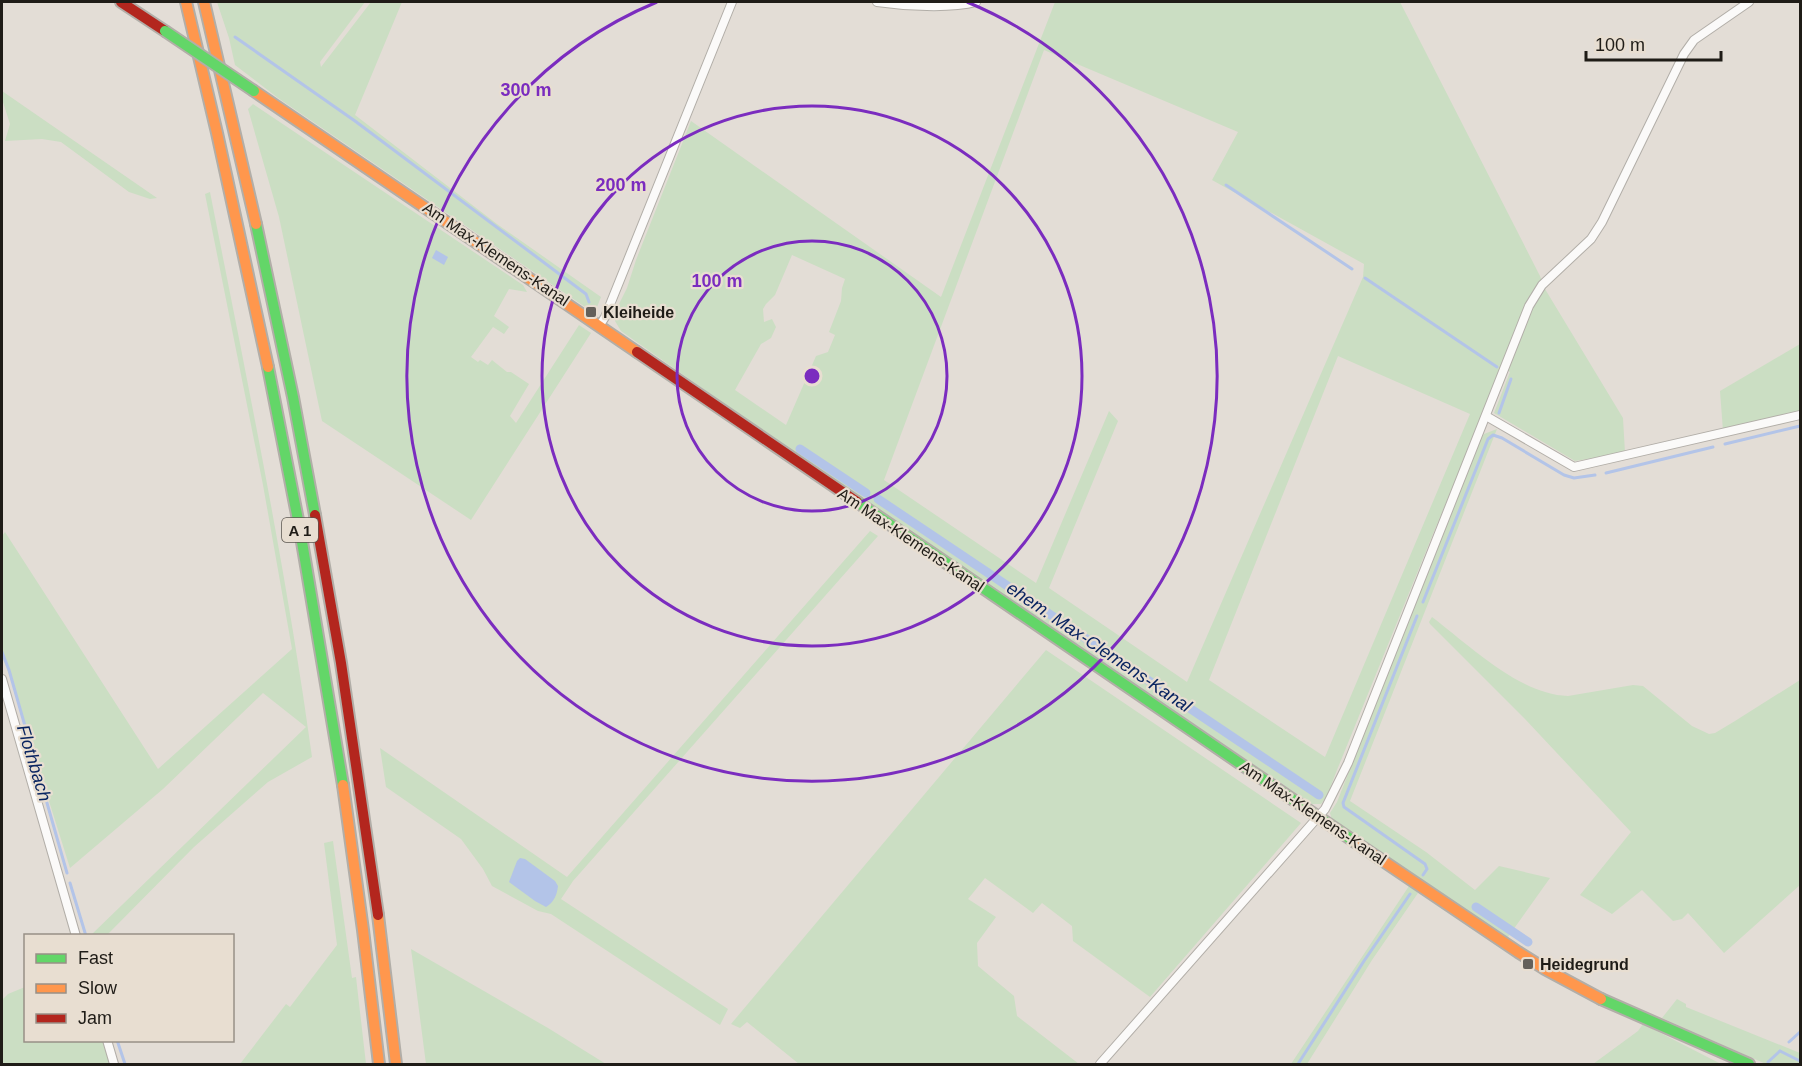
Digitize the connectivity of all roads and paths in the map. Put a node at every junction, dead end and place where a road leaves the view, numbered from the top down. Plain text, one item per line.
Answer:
1 (122, 2) edge
2 (186, 2) edge
3 (204, 2) edge
4 (732, 2) edge
5 (877, 2) edge
6 (976, 2) edge
7 (1749, 2) edge
8 (600, 325) junction
9 (1800, 415) edge
10 (1486, 416) junction
11 (2, 679) edge
12 (1319, 818) junction
13 (75, 934) edge
14 (107, 1042) edge
15 (114, 1065) edge
16 (379, 1065) edge
17 (396, 1065) edge
18 (1100, 1065) edge
19 (1749, 1065) edge

1 - 8 main road, Am Max-Klemens-Kanal, bridge
2 - 16 main road, A 1
3 - 17 main road, A 1
4 - 8 street
5 - 6 street
7 - 10 street
8 - 12 main road, Am Max-Klemens-Kanal
9 - 10 street
10 - 12 street
11 - 13 street
12 - 18 street
12 - 19 main road, Am Max-Klemens-Kanal
14 - 15 street

